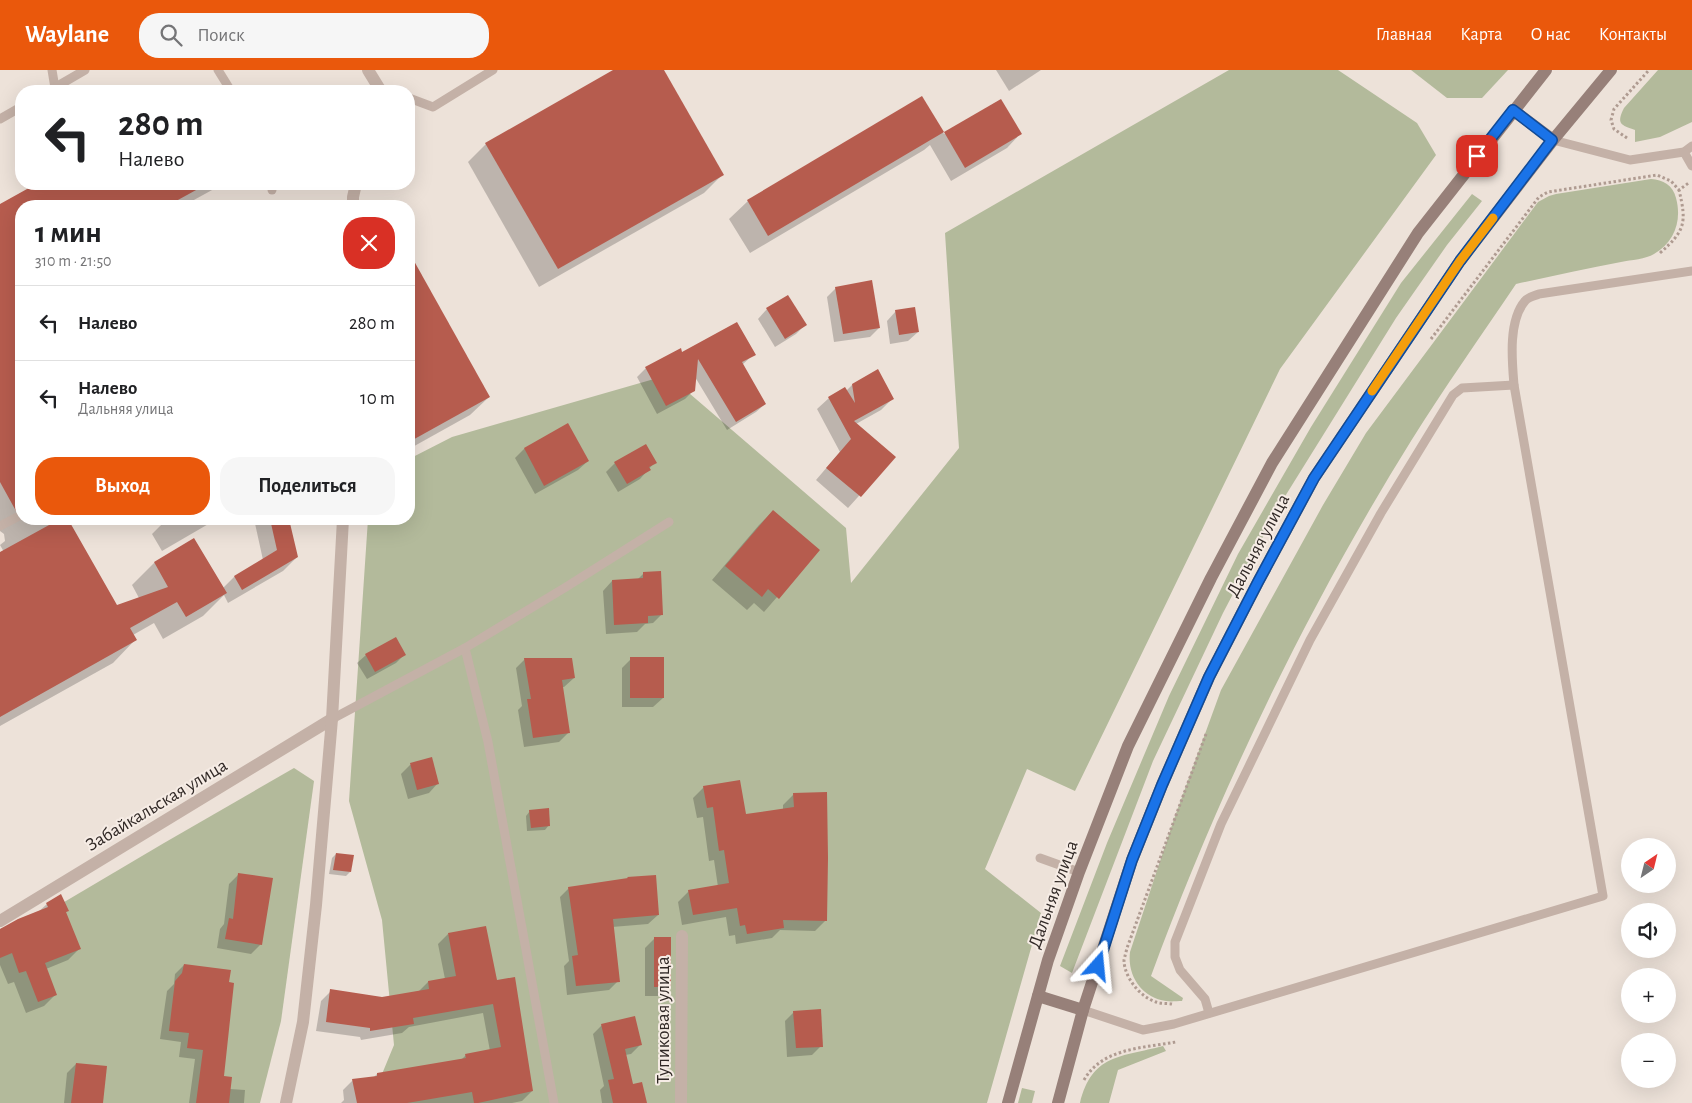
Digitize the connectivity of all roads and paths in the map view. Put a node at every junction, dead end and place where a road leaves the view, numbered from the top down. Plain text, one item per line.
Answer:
1 (52, 70) edge
2 (85, 70) edge
3 (218, 70) edge
4 (368, 70) edge
5 (493, 70) edge
6 (1546, 70) edge
7 (1611, 70) edge
8 (1649, 70) edge
9 (52, 85) edge
10 (59, 85) edge
11 (227, 85) edge
12 (378, 85) edge
13 (415, 100) edge
14 (15, 110) edge
15 (1513, 110) junction
16 (0, 119) edge
17 (1627, 138) dead end
18 (1552, 140) junction
19 (1692, 146) edge
20 (1684, 152) junction
21 (1692, 166) edge
22 (1692, 181) edge
23 (1679, 190) junction
24 (1660, 253) dead end
25 (1692, 272) edge
26 (1428, 343) dead end
27 (1514, 385) junction
28 (15, 518) edge
29 (669, 522) dead end
30 (343, 525) edge
31 (0, 526) edge
32 (465, 648) junction
33 (332, 720) junction
34 (1208, 727) dead end
35 (1040, 858) dead end
36 (1079, 872) junction
37 (0, 920) edge
38 (682, 936) dead end
39 (1038, 996) junction
40 (1172, 1004) dead end
41 (1083, 1010) junction
42 (1209, 1013) junction
43 (1176, 1042) dead end
44 (1080, 1088) dead end
45 (286, 1103) edge
46 (554, 1103) edge
47 (681, 1103) edge
48 (1008, 1103) edge
49 (1058, 1103) edge

1 - 9 lane
2 - 10 lane
3 - 11 lane
4 - 12 street
5 - 13 lane
6 - 15 main road, Дальняя улица
7 - 18 main road, Дальняя улица
8 - 17 path
14 - 16 lane
15 - 18 main road
15 - 36 main road, Дальняя улица
18 - 20 lane
18 - 41 main road, Дальняя улица
19 - 20 lane
20 - 21 lane
22 - 23 path
23 - 24 path
23 - 26 path
25 - 27 lane
27 - 42 lane
27 - 42 lane
28 - 31 lane
29 - 32 lane
30 - 33 street
32 - 33 lane
32 - 46 lane
33 - 37 street, Забайкальская улица
33 - 45 street
34 - 40 path
35 - 36 lane
36 - 39 main road, Дальняя улица
38 - 47 street, Тупиковая улица
39 - 41 main road
39 - 48 main road, Дальняя улица
41 - 42 lane
41 - 49 main road, Дальняя улица
43 - 44 path

